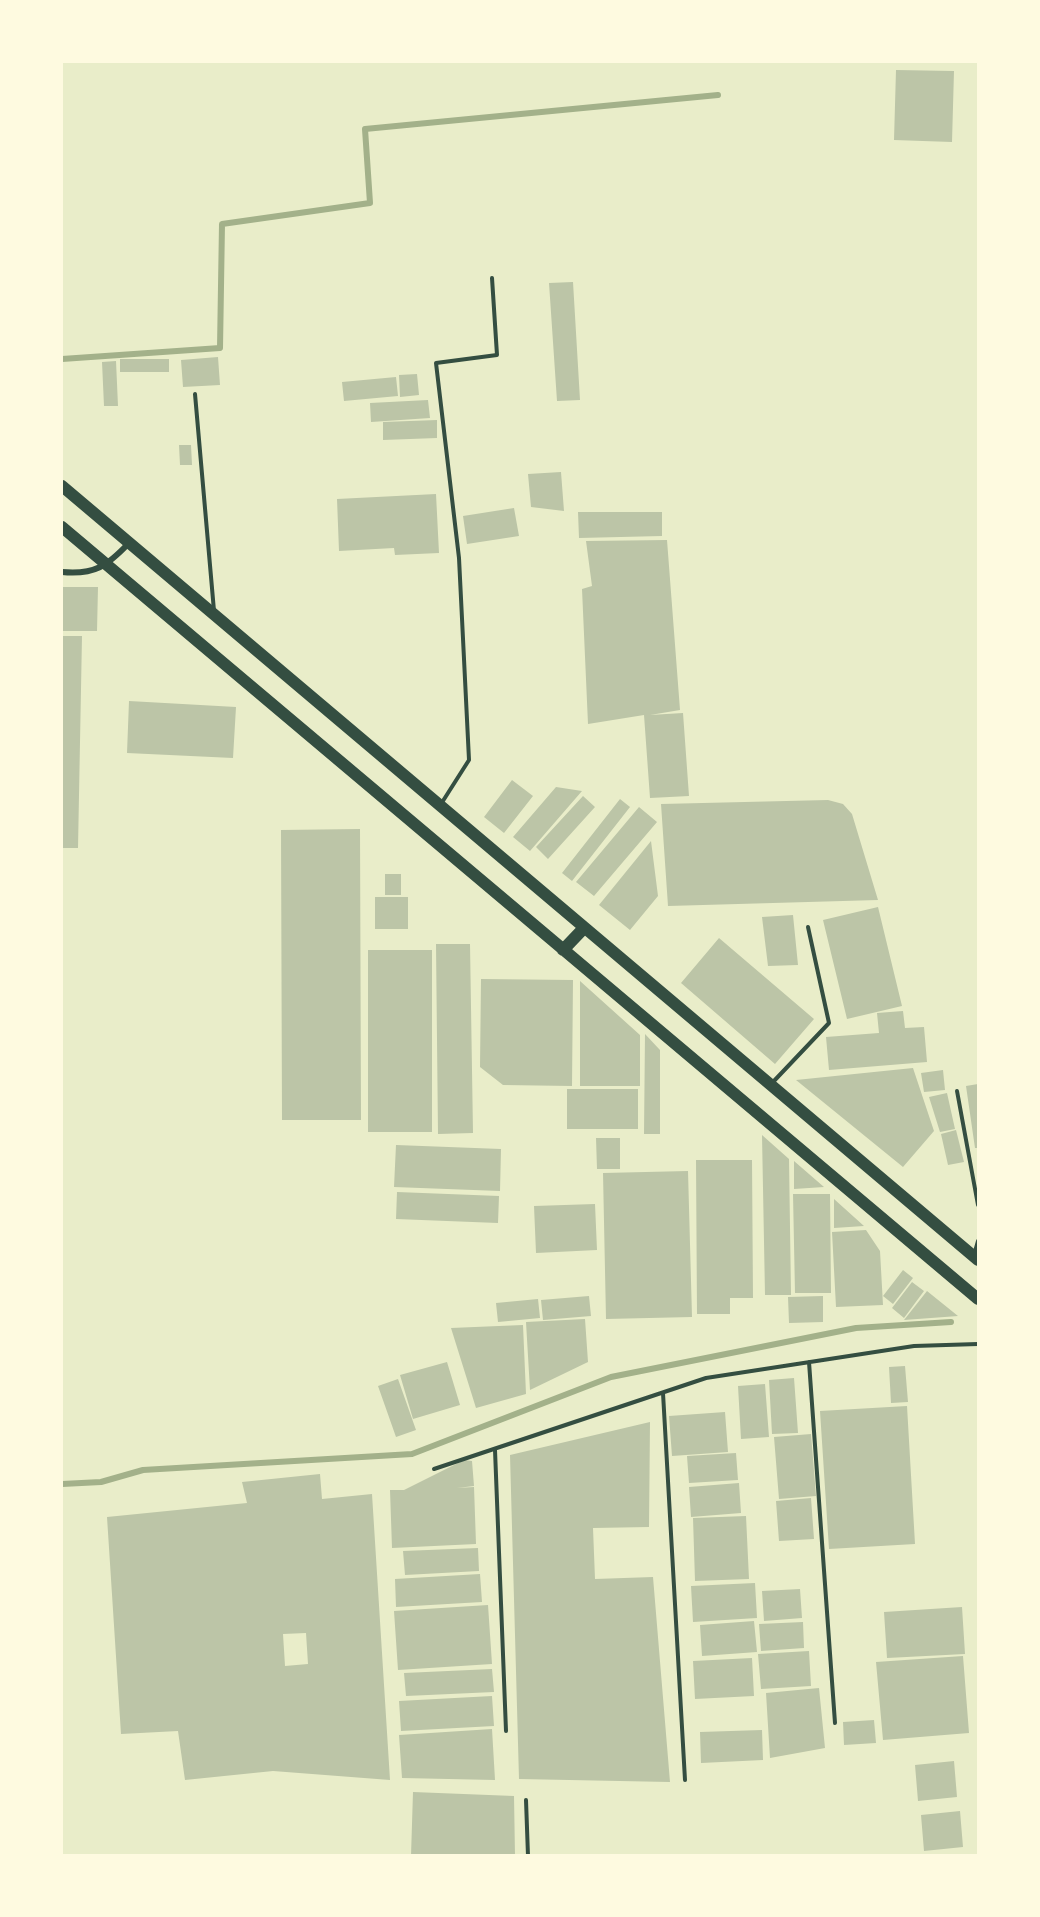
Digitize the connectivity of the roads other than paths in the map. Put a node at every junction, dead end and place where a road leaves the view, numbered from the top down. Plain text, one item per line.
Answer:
1 (492, 278) dead end
2 (195, 394) dead end
3 (62, 486) edge
4 (62, 527) edge
5 (129, 542) junction
6 (108, 566) junction
7 (62, 572) edge
8 (214, 614) junction
9 (440, 806) junction
10 (808, 927) dead end
11 (584, 928) junction
12 (563, 950) junction
13 (770, 1085) junction
14 (957, 1091) dead end
15 (978, 1205) edge
16 (978, 1241) edge
17 (976, 1258) edge
18 (978, 1299) edge
19 (978, 1344) edge
20 (809, 1362) junction
21 (663, 1393) junction
22 (495, 1450) junction
23 (434, 1469) dead end
24 (835, 1724) dead end
25 (506, 1731) dead end
26 (685, 1780) dead end
27 (526, 1800) dead end
28 (528, 1856) edge

1 - 9 lane
2 - 8 lane
3 - 5 main road
4 - 6 main road
5 - 6 street
5 - 8 main road
6 - 7 street
6 - 12 main road
8 - 9 main road
9 - 11 main road
10 - 13 lane
11 - 12 main road
11 - 13 main road
12 - 18 main road
13 - 17 main road
14 - 15 lane
16 - 17 lane
19 - 20 lane
20 - 21 lane
20 - 24 lane
21 - 22 lane
21 - 26 lane
22 - 23 lane
22 - 25 lane
27 - 28 lane

